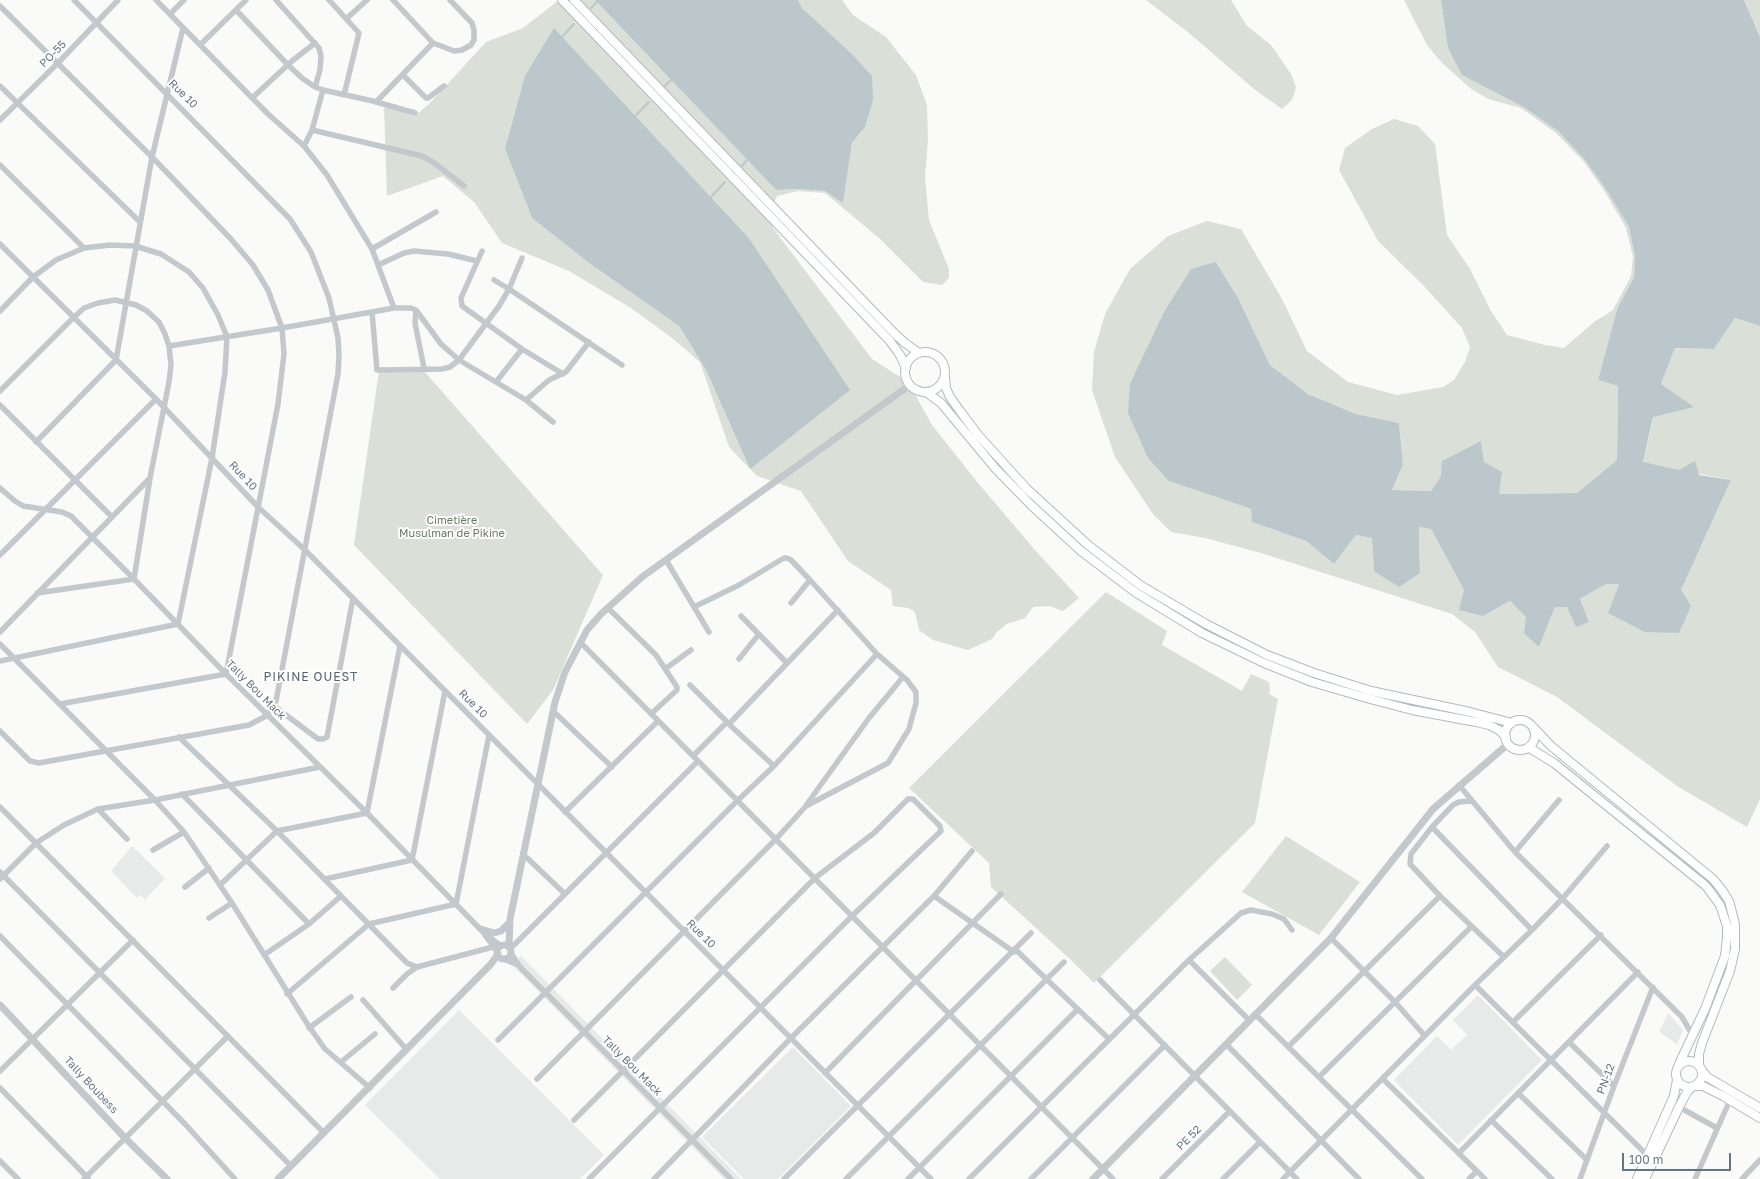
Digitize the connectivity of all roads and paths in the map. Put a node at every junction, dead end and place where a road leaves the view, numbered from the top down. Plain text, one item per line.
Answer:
1 (74, 0) edge
2 (118, 0) edge
3 (156, 0) edge
4 (184, 0) edge
5 (246, 0) edge
6 (276, 0) edge
7 (329, 0) edge
8 (367, 0) edge
9 (393, 0) edge
10 (450, 0) edge
11 (562, 0) edge
12 (574, 0) edge
13 (0, 6) edge
14 (236, 10) junction
15 (170, 14) junction
16 (346, 19) junction
17 (98, 23) junction
18 (183, 28) junction
19 (434, 42) junction
20 (315, 43) junction
21 (201, 44) junction
22 (58, 63) junction
23 (288, 65) junction
24 (403, 75) junction
25 (0, 86) edge
26 (444, 86) dead end
27 (315, 87) junction
28 (323, 90) junction
29 (168, 93) junction
30 (344, 95) junction
31 (252, 98) junction
32 (376, 102) junction
33 (16, 103) junction
34 (415, 113) dead end
35 (0, 120) edge
36 (312, 130) junction
37 (304, 146) junction
38 (152, 157) junction
39 (0, 165) edge
40 (464, 186) dead end
41 (436, 212) dead end
42 (140, 222) junction
43 (0, 244) edge
44 (135, 246) junction
45 (84, 248) junction
46 (372, 249) junction
47 (482, 251) dead end
48 (522, 258) dead end
49 (477, 262) junction
50 (378, 265) junction
51 (33, 277) junction
52 (494, 280) dead end
53 (509, 289) junction
54 (127, 302) junction
55 (394, 308) junction
56 (416, 310) junction
57 (0, 311) edge
58 (372, 312) junction
59 (73, 318) junction
60 (334, 318) junction
61 (486, 324) junction
62 (282, 328) junction
63 (227, 337) junction
64 (589, 342) junction
65 (169, 346) junction
66 (522, 349) junction
67 (919, 353) junction
68 (116, 360) junction
69 (459, 360) junction
70 (622, 365) dead end
71 (424, 368) junction
72 (906, 368) junction
73 (563, 374) junction
74 (944, 377) junction
75 (496, 382) junction
76 (910, 385) junction
77 (0, 391) edge
78 (926, 392) junction
79 (156, 399) junction
80 (526, 400) junction
81 (0, 405) edge
82 (164, 408) junction
83 (553, 422) dead end
84 (36, 442) junction
85 (212, 458) junction
86 (150, 478) junction
87 (75, 481) junction
88 (0, 488) edge
89 (258, 507) junction
90 (44, 510) junction
91 (112, 517) junction
92 (93, 538) junction
93 (305, 550) junction
94 (0, 555) edge
95 (666, 560) junction
96 (134, 579) junction
97 (810, 580) junction
98 (37, 594) junction
99 (353, 598) junction
100 (791, 603) dead end
101 (694, 606) junction
102 (608, 608) junction
103 (838, 610) junction
104 (741, 616) dead end
105 (178, 624) junction
106 (0, 632) edge
107 (709, 632) dead end
108 (759, 634) junction
109 (580, 642) junction
110 (0, 644) edge
111 (400, 646) junction
112 (691, 650) dead end
113 (877, 654) junction
114 (14, 658) junction
115 (739, 660) dead end
116 (0, 661) edge
117 (787, 663) junction
118 (665, 669) junction
119 (226, 674) junction
120 (903, 677) junction
121 (690, 685) dead end
122 (446, 691) junction
123 (60, 704) junction
124 (274, 706) junction
125 (553, 711) junction
126 (651, 714) junction
127 (268, 715) junction
128 (658, 721) junction
129 (1512, 722) junction
130 (728, 723) junction
131 (1534, 728) junction
132 (0, 731) edge
133 (489, 735) junction
134 (179, 737) junction
135 (1507, 740) junction
136 (1528, 747) junction
137 (105, 750) junction
138 (693, 756) junction
139 (698, 761) junction
140 (774, 766) junction
141 (320, 767) junction
142 (612, 767) junction
143 (231, 784) junction
144 (538, 784) junction
145 (1459, 785) junction
146 (182, 794) junction
147 (155, 800) junction
148 (1559, 800) dead end
149 (737, 801) junction
150 (1472, 801) junction
151 (806, 806) junction
152 (0, 807) edge
153 (98, 809) junction
154 (565, 812) junction
155 (367, 813) junction
156 (1432, 827) junction
157 (277, 830) junction
158 (184, 832) junction
159 (128, 839) dead end
160 (776, 839) junction
161 (36, 843) junction
162 (1607, 846) dead end
163 (153, 850) dead end
164 (972, 851) dead end
165 (1515, 852) junction
166 (606, 853) junction
167 (523, 854) junction
168 (412, 860) junction
169 (246, 861) junction
170 (209, 868) junction
171 (1, 875) edge
172 (815, 878) junction
173 (325, 880) junction
174 (220, 885) junction
175 (185, 887) dead end
176 (646, 893) junction
177 (565, 894) junction
178 (1001, 894) dead end
179 (341, 896) junction
180 (934, 896) junction
181 (1440, 896) junction
182 (1563, 898) junction
183 (232, 904) junction
184 (456, 904) junction
185 (852, 916) junction
186 (209, 918) dead end
187 (974, 922) junction
188 (309, 924) junction
189 (369, 924) junction
190 (509, 925) junction
191 (1472, 926) junction
192 (1292, 930) dead end
193 (1532, 930) junction
194 (483, 931) junction
195 (684, 932) junction
196 (1031, 933) dead end
197 (1601, 935) junction
198 (0, 936) edge
199 (1330, 938) junction
200 (133, 940) junction
201 (883, 947) junction
202 (503, 951) junction
203 (1015, 951) junction
204 (264, 955) junction
205 (1504, 957) junction
206 (1189, 960) junction
207 (1064, 962) dead end
208 (417, 967) junction
209 (723, 970) junction
210 (1363, 972) junction
211 (1638, 972) junction
212 (100, 973) junction
213 (1047, 979) junction
214 (916, 980) junction
215 (1100, 980) dead end
216 (1475, 985) junction
217 (1653, 987) junction
218 (393, 988) dead end
219 (546, 993) junction
220 (287, 994) junction
221 (351, 997) dead end
222 (363, 1000) dead end
223 (1395, 1002) junction
224 (0, 1005) edge
225 (67, 1005) junction
226 (760, 1008) junction
227 (1078, 1009) junction
228 (1134, 1014) junction
229 (1255, 1014) junction
230 (950, 1015) junction
231 (1249, 1020) junction
232 (1513, 1022) junction
233 (309, 1028) junction
234 (584, 1032) junction
235 (374, 1034) dead end
236 (228, 1036) junction
237 (1425, 1036) junction
238 (1693, 1036) junction
239 (791, 1038) junction
240 (33, 1039) junction
241 (1109, 1039) junction
242 (498, 1040) dead end
243 (1569, 1042) junction
244 (1226, 1044) junction
245 (980, 1045) junction
246 (1165, 1046) junction
247 (1289, 1046) junction
248 (407, 1050) junction
249 (1551, 1060) junction
250 (341, 1062) junction
251 (1679, 1064) junction
252 (1700, 1067) junction
253 (195, 1069) junction
254 (623, 1070) junction
255 (0, 1072) edge
256 (825, 1073) junction
257 (1011, 1076) junction
258 (1195, 1076) junction
259 (1320, 1076) junction
260 (537, 1079) dead end
261 (1383, 1079) junction
262 (1677, 1080) junction
263 (1614, 1086) junction
264 (1693, 1087) junction
265 (0, 1088) edge
266 (370, 1088) junction
267 (1518, 1093) junction
268 (1730, 1100) junction
269 (163, 1101) junction
270 (858, 1106) junction
271 (1041, 1106) junction
272 (1679, 1107) junction
273 (660, 1108) junction
274 (1760, 1108) edge
275 (1353, 1110) junction
276 (1230, 1111) junction
277 (1604, 1112) junction
278 (1760, 1118) edge
279 (574, 1120) dead end
280 (1491, 1120) junction
281 (1718, 1128) junction
282 (324, 1133) junction
283 (888, 1137) junction
284 (125, 1138) junction
285 (1072, 1138) junction
286 (693, 1141) junction
287 (1321, 1141) junction
288 (1260, 1142) junction
289 (1459, 1153) junction
290 (1648, 1156) junction
291 (1586, 1160) junction
292 (1760, 1160) edge
293 (0, 1161) edge
294 (291, 1166) junction
295 (919, 1168) junction
296 (1103, 1169) junction
297 (1477, 1171) junction
298 (1290, 1172) junction
299 (725, 1174) junction
300 (86, 1178) edge
301 (1647, 1178) edge
302 (18, 1179) edge
303 (167, 1179) edge
304 (235, 1179) edge
305 (278, 1179) edge
306 (589, 1179) edge
307 (654, 1179) edge
308 (720, 1179) edge
309 (731, 1179) edge
310 (784, 1179) edge
311 (846, 1179) edge
312 (908, 1179) edge
313 (931, 1179) edge
314 (968, 1179) edge
315 (1031, 1179) edge
316 (1093, 1179) edge
317 (1113, 1179) edge
318 (1162, 1179) edge
319 (1223, 1179) edge
320 (1283, 1179) edge
321 (1297, 1179) edge
322 (1359, 1179) edge
323 (1422, 1179) edge
324 (1469, 1179) edge
325 (1485, 1179) edge
326 (1552, 1179) edge
327 (1580, 1179) edge
328 (1638, 1179) edge
329 (1695, 1179) edge
330 (1742, 1179) edge

1 - 17 street, Rue 10
2 - 17 street, PO-55
3 - 15 street
4 - 15 street
5 - 14 street
6 - 20 street
7 - 16 street
8 - 16 street
9 - 19 street
10 - 19 street
11 - 72 main road
12 - 67 main road
13 - 22 street
14 - 21 street
14 - 23 street
15 - 18 street
16 - 30 street
17 - 22 street, PO-55
17 - 29 street, Rue 10
18 - 21 street
18 - 29 street
19 - 24 street
20 - 23 street
20 - 27 street
21 - 31 street
22 - 33 street, PO-55
22 - 38 street
23 - 27 street
23 - 31 street
24 - 26 street
24 - 32 street
25 - 33 street
27 - 28 street
28 - 30 street
28 - 36 street
29 - 38 street
29 - 60 street, Rue 10
30 - 32 street
31 - 37 street
32 - 34 street
33 - 35 street, PO-55
33 - 42 street
36 - 37 street
36 - 40 street
37 - 46 street
38 - 42 street
38 - 62 street
39 - 45 street
41 - 46 street
42 - 44 street
43 - 51 street, Rue 10
44 - 45 street
44 - 54 street
44 - 63 street
45 - 51 street
46 - 50 street
47 - 49 street
48 - 53 street
49 - 50 street
49 - 61 street
50 - 55 street
51 - 57 street
51 - 59 street, Rue 10
52 - 53 street
53 - 61 street
53 - 64 street
54 - 59 street
54 - 65 street
54 - 68 street
55 - 56 street
55 - 58 street
56 - 69 street
56 - 71 street
58 - 60 street
58 - 71 street
59 - 68 street, Rue 10
59 - 77 street
60 - 62 street
60 - 93 street, Rue 10
61 - 66 street
61 - 69 street
62 - 63 street
62 - 89 street
63 - 65 street
63 - 85 street
64 - 70 street
64 - 73 street
65 - 82 street
66 - 73 street
66 - 75 street
67 - 72 main road
67 - 74 main road
68 - 79 street, Rue 10
68 - 84 street
69 - 71 street
69 - 75 street
72 - 76 main road
73 - 80 street
74 - 78 main road
74 - 129 main road
75 - 80 street
76 - 78 main road
76 - 95 street
78 - 135 main road
79 - 82 street, Rue 10
79 - 87 street
80 - 83 street
81 - 84 street
82 - 85 street, Rue 10
82 - 86 street
84 - 87 street
85 - 89 street, Rue 10
85 - 105 street
86 - 91 street
86 - 96 street
87 - 90 street
87 - 91 street
88 - 90 street, Tally Bou Mack
89 - 93 street, Rue 10
89 - 119 street
90 - 92 street, Tally Bou Mack
90 - 94 street
91 - 92 street
92 - 96 street, Tally Bou Mack
92 - 98 street
93 - 99 street, Rue 10
93 - 124 street, Rue 10
95 - 101 street
95 - 102 street
96 - 98 street
96 - 105 street, Tally Bou Mack
97 - 100 street
97 - 101 street
97 - 103 street
98 - 106 street
99 - 111 street, Rue 10
99 - 124 street
101 - 107 street
102 - 109 street
102 - 118 street
103 - 113 street
103 - 117 street
104 - 108 street
105 - 114 street
105 - 119 street, Tally Bou Mack
108 - 115 street
108 - 117 street
109 - 125 street
109 - 126 street
110 - 114 street
111 - 122 street, Rue 10
111 - 155 street
112 - 118 street
113 - 120 street
113 - 140 street
114 - 116 street
114 - 123 street
117 - 130 street
118 - 126 street
119 - 123 street
119 - 127 street, Tally Bou Mack
120 - 151 street
120 - 151 street
121 - 130 street
122 - 133 street, Rue 10
122 - 168 street
123 - 137 street
124 - 127 street
125 - 142 street
125 - 144 street
126 - 128 street
127 - 134 street
127 - 141 street, Tally Bou Mack
128 - 138 street
128 - 142 street
129 - 131 main road
129 - 135 main road
130 - 138 street
130 - 140 street
131 - 136 main road
131 - 252 main road
132 - 137 street
133 - 144 street, Rue 10
133 - 184 street
134 - 137 street
134 - 143 street
135 - 136 main road
135 - 145 street
136 - 238 main road
137 - 147 street
138 - 139 street
139 - 149 street
139 - 166 street
140 - 149 street
141 - 143 street
141 - 155 street, Tally Bou Mack
142 - 154 street
143 - 146 street
143 - 157 street
144 - 154 street, Rue 10
144 - 167 street
145 - 150 street
145 - 199 street
146 - 147 street
146 - 169 street
147 - 153 street
147 - 158 street
148 - 165 street
149 - 160 street
149 - 176 street
150 - 156 street
150 - 165 street
151 - 160 street
152 - 161 street
153 - 159 street
153 - 161 street
154 - 166 street, Rue 10
155 - 157 street
155 - 168 street, Tally Bou Mack
156 - 181 street
156 - 193 street
157 - 169 street
157 - 173 street
158 - 163 street
158 - 170 street
160 - 172 street
160 - 195 street
161 - 171 street
161 - 200 street
162 - 182 street
164 - 180 street
165 - 182 street
166 - 176 street, Rue 10
166 - 177 street
167 - 177 street
167 - 190 street
168 - 173 street
168 - 184 street, Tally Bou Mack
169 - 174 street
169 - 188 street
170 - 174 street
170 - 175 street
171 - 212 street
172 - 185 street
172 - 185 street
172 - 209 street
173 - 179 street
174 - 183 street
176 - 195 street, Rue 10
176 - 219 street
177 - 202 street
178 - 187 street
179 - 188 street
179 - 189 street
180 - 187 street
180 - 201 street
181 - 191 street
181 - 210 street
182 - 193 street
182 - 197 street
183 - 186 street
183 - 204 street
184 - 189 street
184 - 194 street, Tally Bou Mack
185 - 201 street
185 - 226 street
187 - 203 street
187 - 214 street
188 - 204 street
189 - 208 street
189 - 220 street
190 - 194 street
190 - 202 street
191 - 205 street
191 - 223 street
192 - 206 street
193 - 205 street
194 - 202 street, Tally Bou Mack
194 - 202 street, Tally Bou Mack
195 - 209 street, Rue 10
195 - 234 street
196 - 203 street
197 - 211 street
197 - 232 street
198 - 225 street
199 - 210 street
199 - 229 street
200 - 212 street
200 - 236 street
201 - 214 street
201 - 239 street
202 - 208 street
202 - 219 street, Tally Bou Mack
202 - 248 street
203 - 213 street
203 - 230 street
204 - 220 street
205 - 216 street
206 - 228 street
206 - 231 street
207 - 213 street
208 - 218 street
209 - 226 street, Rue 10
209 - 254 street
210 - 223 street
210 - 247 street
211 - 217 street
211 - 243 street
212 - 225 street
212 - 253 street
213 - 227 street
213 - 245 street
214 - 230 street
214 - 256 street
215 - 228 street
216 - 232 street
216 - 237 street
217 - 238 street
217 - 263 street, PN-12
219 - 234 street, Tally Bou Mack
219 - 242 street
220 - 233 street
221 - 233 street
222 - 248 street
223 - 237 street
223 - 259 street
224 - 240 street, Tally Boubess
225 - 240 street
225 - 269 street
226 - 239 street, Rue 10
226 - 273 street
227 - 241 street
227 - 257 street
228 - 241 street
228 - 246 street
229 - 231 street
229 - 247 street
230 - 245 street
230 - 270 street
231 - 244 street
232 - 249 street
233 - 250 street
234 - 254 street, Tally Bou Mack
234 - 260 street
235 - 250 street
236 - 253 street
236 - 282 street
237 - 261 street
238 - 251 main road
239 - 256 street, Rue 10
239 - 286 street
240 - 255 street
240 - 284 street, Tally Boubess
241 - 271 street
243 - 249 street
243 - 263 street
244 - 258 street
244 - 287 street
245 - 257 street
245 - 283 street
246 - 258 street
246 - 285 street
247 - 259 street
248 - 266 street
249 - 267 street
249 - 277 street
250 - 266 street
251 - 252 main road
251 - 262 main road
252 - 264 main road
252 - 274 main road
253 - 269 street
253 - 294 street
254 - 273 street, Tally Bou Mack
254 - 279 street
256 - 270 street, Rue 10
257 - 271 street
257 - 295 street
258 - 276 street
258 - 296 street
259 - 275 street
261 - 275 street
261 - 289 street
262 - 264 main road
262 - 290 main road
263 - 277 street, PN-12
264 - 268 main road
264 - 272 main road
265 - 300 street
266 - 282 street
267 - 280 street
267 - 291 street
268 - 278 main road
268 - 281 street
269 - 284 street
269 - 304 street
270 - 283 street, Rue 10
270 - 310 street
271 - 285 street
271 - 314 street
272 - 281 street
272 - 301 main road
273 - 286 street, Tally Bou Mack
273 - 306 street
275 - 287 street
275 - 323 street
276 - 288 street
276 - 318 street, PE 52
277 - 290 street
277 - 291 street, PN-12
280 - 289 street
280 - 326 street
281 - 329 street
282 - 294 street
283 - 295 street, Rue 10
283 - 311 street
284 - 300 street
284 - 303 street, Tally Boubess
285 - 296 street
285 - 315 street
286 - 299 street, Tally Bou Mack
286 - 307 street
287 - 298 street
287 - 322 street
288 - 298 street
288 - 319 street
289 - 297 street
290 - 328 main road
291 - 327 street, PN-12
292 - 330 street
293 - 302 street
294 - 305 street
295 - 312 street
295 - 313 street, Rue 10
296 - 316 street
296 - 317 street
297 - 324 street
297 - 325 street
298 - 320 street
298 - 321 street
299 - 308 street
299 - 309 street, Tally Bou Mack

